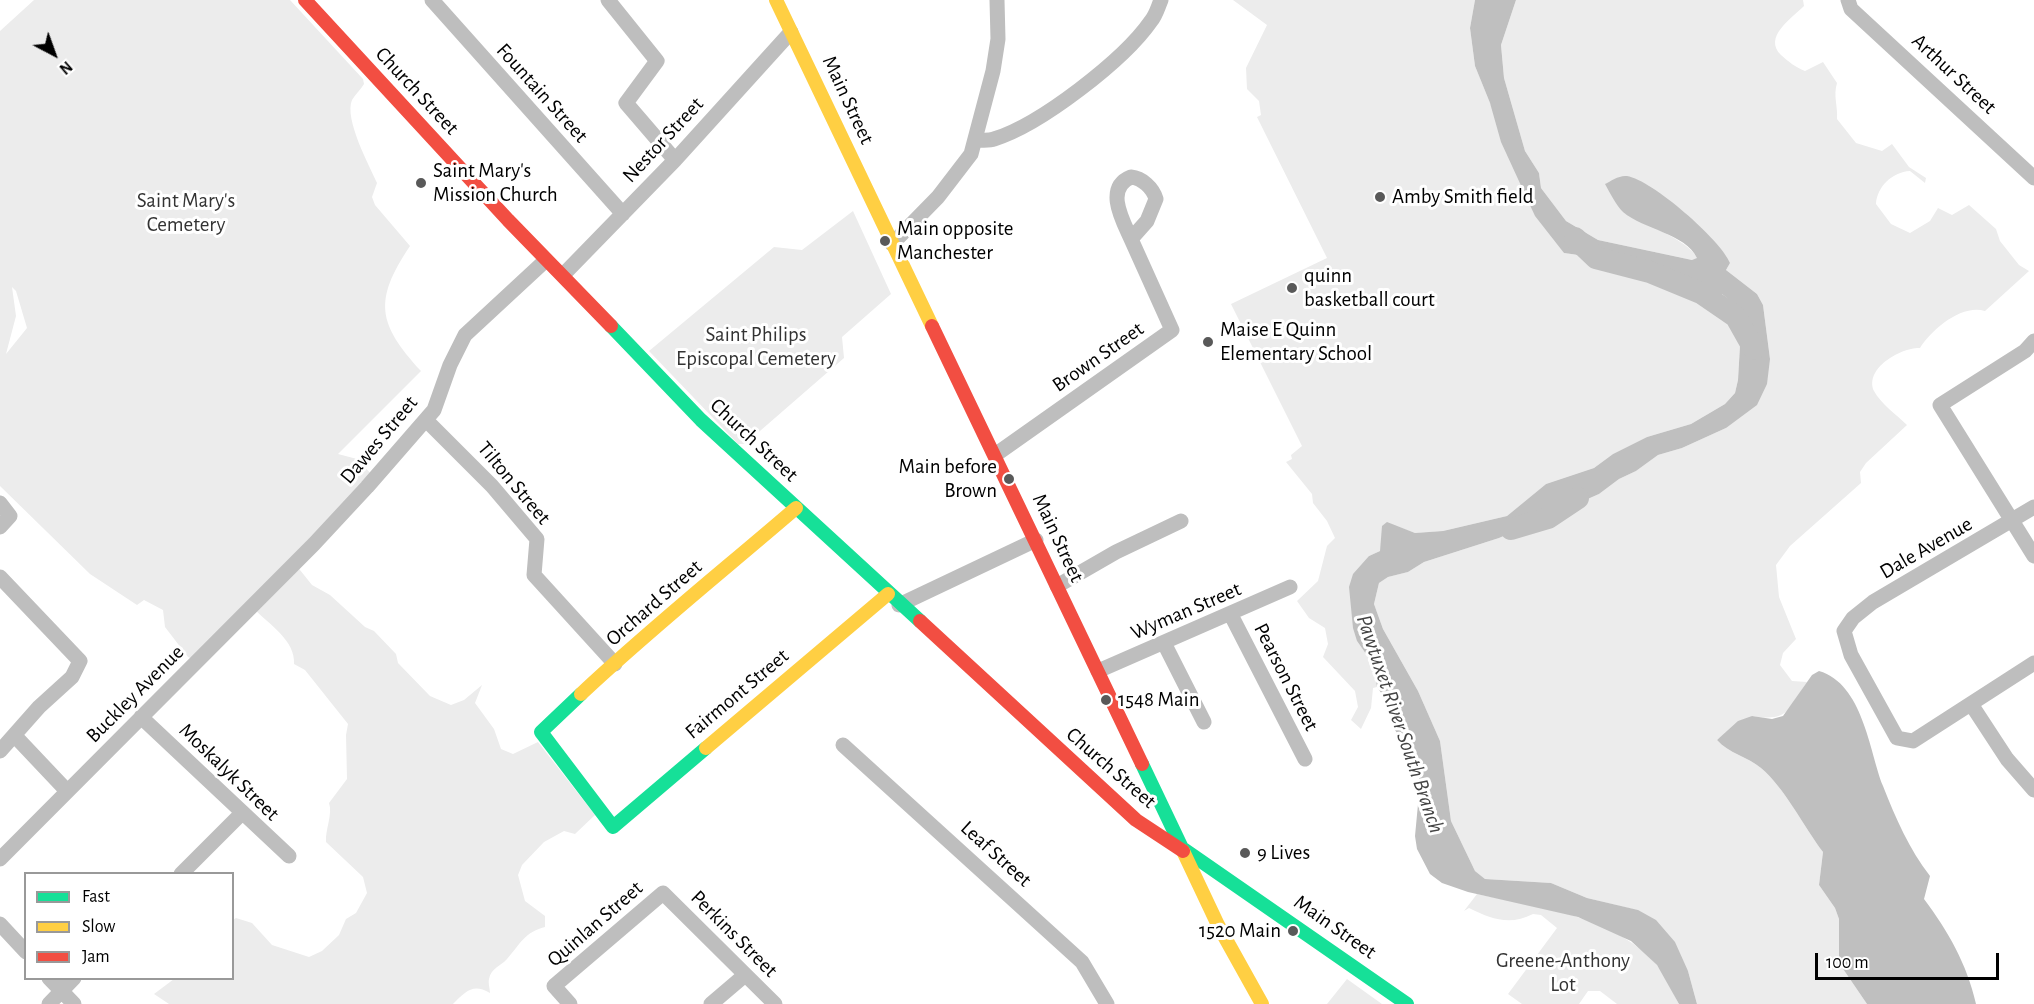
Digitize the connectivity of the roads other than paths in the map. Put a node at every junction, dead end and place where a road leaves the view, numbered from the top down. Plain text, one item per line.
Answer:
1 (305, 0) edge
2 (432, 0) edge
3 (608, 0) edge
4 (776, 0) edge
5 (997, 0) edge
6 (1161, 0) edge
7 (1848, 0) edge
8 (791, 32) junction
9 (976, 140) junction
10 (675, 160) junction
11 (2034, 178) edge
12 (623, 214) junction
13 (1131, 239) dead end
14 (892, 244) junction
15 (546, 260) junction
16 (563, 275) junction
17 (2031, 351) edge
18 (426, 420) junction
19 (994, 455) junction
20 (0, 503) edge
21 (2034, 507) edge
22 (796, 508) junction
23 (1181, 521) dead end
24 (5, 522) edge
25 (2012, 522) junction
26 (1036, 540) junction
27 (2034, 556) edge
28 (300, 559) joint
29 (0, 578) edge
30 (1057, 586) junction
31 (1290, 587) dead end
32 (893, 599) junction
33 (1231, 615) junction
34 (1164, 643) junction
35 (2034, 663) edge
36 (615, 664) junction
37 (1098, 671) junction
38 (1971, 704) junction
39 (141, 717) junction
40 (1204, 722) dead end
41 (541, 732) joint
42 (15, 736) junction
43 (843, 746) dead end
44 (0, 751) edge
45 (1305, 759) dead end
46 (66, 790) junction
47 (2034, 790) edge
48 (241, 814) junction
49 (1182, 848) junction
50 (288, 856) dead end
51 (0, 859) edge
52 (182, 872) edge
53 (663, 893) joint
54 (0, 924) edge
55 (24, 950) edge
56 (745, 975) junction
57 (51, 980) edge
58 (72, 980) edge
59 (61, 992) junction
60 (49, 1004) edge
61 (74, 1004) edge
62 (570, 1004) edge
63 (711, 1004) edge
64 (775, 1004) edge
65 (1107, 1004) edge
66 (1262, 1004) edge
67 (1407, 1004) edge

1 - 15 street, Church Street
2 - 12 street, Fountain Street
3 - 10 street
4 - 8 street, Main Street
5 - 9 street
6 - 9 street
7 - 11 street, Arthur Street
8 - 10 street, Nestor Street
8 - 14 street, Main Street
9 - 14 street
10 - 12 street, Nestor Street
12 - 16 street, Nestor Street
13 - 19 street, Brown Street
14 - 19 street, Main Street
15 - 16 street, Church Street
15 - 18 street, Dawes Street
16 - 22 street, Church Street
17 - 25 street
18 - 28 street, Dawes Street
18 - 36 street, Tilton Street
19 - 26 street, Main Street
20 - 24 street
21 - 25 street, Dale Avenue
22 - 32 street, Church Street
22 - 36 street, Orchard Street
23 - 30 street
25 - 27 street
25 - 38 street, Dale Avenue
26 - 30 street, Main Street
26 - 32 street
28 - 39 street, Buckley Avenue
29 - 42 street
30 - 37 street, Main Street
31 - 33 street, Wyman Street
32 - 41 street, Fairmont Street
32 - 49 street, Church Street
33 - 34 street, Wyman Street
33 - 45 street, Pearson Street
34 - 37 street, Wyman Street
34 - 40 street
35 - 38 street
36 - 41 street, Orchard Street
37 - 49 street, Main Street
38 - 47 street
39 - 46 street, Buckley Avenue
39 - 48 street, Moskalyk Street
42 - 44 street
42 - 46 street
43 - 65 street, Leaf Street
46 - 51 street, Buckley Avenue
48 - 50 street, Moskalyk Street
48 - 52 street
49 - 66 street
49 - 67 street, Main Street
53 - 56 street, Perkins Street
53 - 62 street, Quinlan Street
54 - 55 street
56 - 63 street
56 - 64 street, Perkins Street
57 - 59 street
58 - 59 street
59 - 60 street
59 - 61 street

